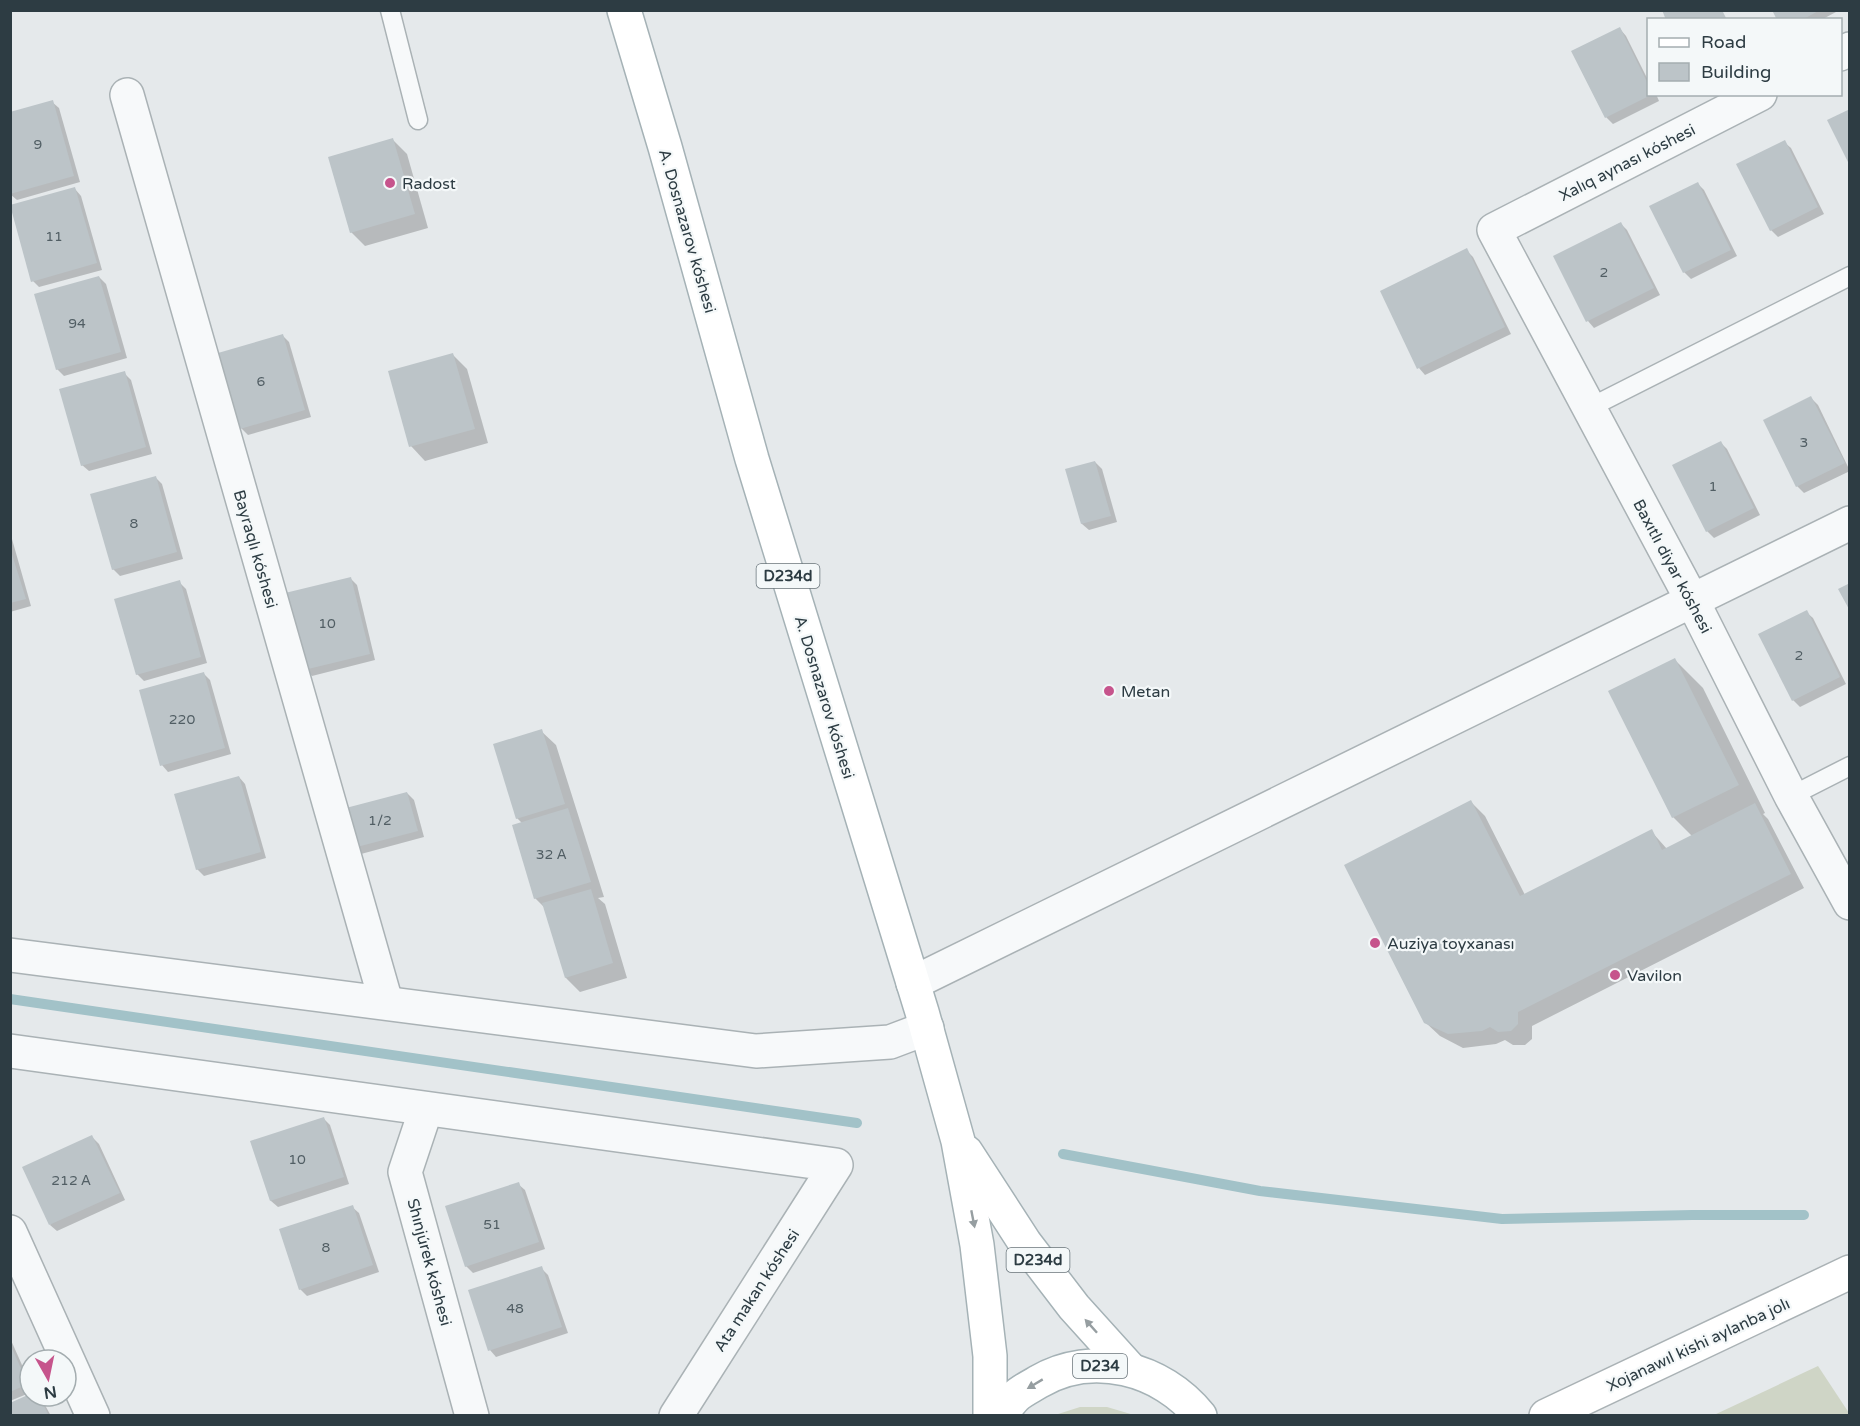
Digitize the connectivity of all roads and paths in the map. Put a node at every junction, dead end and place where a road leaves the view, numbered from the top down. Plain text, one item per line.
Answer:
1 (390, 10) edge
2 (624, 10) edge
3 (127, 95) dead end
4 (1756, 96) edge
5 (418, 120) dead end
6 (1494, 230) joint
7 (1850, 276) edge
8 (1589, 408) junction
9 (1850, 523) edge
10 (1693, 602) junction
11 (1850, 766) edge
12 (1791, 796) junction
13 (1850, 903) edge
14 (10, 955) edge
15 (913, 983) junction
16 (386, 1002) junction
17 (927, 1028) junction
18 (10, 1051) edge
19 (426, 1109) junction
20 (958, 1141) junction
21 (10, 1233) edge
22 (1850, 1272) edge
23 (1130, 1369) junction
24 (1202, 1415) edge
25 (93, 1416) edge
26 (472, 1416) edge
27 (676, 1416) edge
28 (990, 1416) edge
29 (1000, 1416) edge
30 (1546, 1416) edge

1 - 5 lane
2 - 15 main road, A. Dosnazarov kóshesi / D234d
3 - 16 street, Bayraqlı kóshesi
4 - 6 street, Xalıq aynası kóshesi
6 - 8 street, Baxıtlı diyar kóshesi
7 - 8 lane
8 - 10 street, Baxıtlı diyar kóshesi
9 - 10 street
10 - 12 street, Baxıtlı diyar kóshesi
10 - 15 street
11 - 12 lane
12 - 13 street, Baxıtlı diyar kóshesi
14 - 16 street
15 - 17 main road, A. Dosnazarov kóshesi / D234d
16 - 17 street
17 - 20 main road, A. Dosnazarov kóshesi / D234d
18 - 19 street
19 - 26 street, Shınjúrek kóshesi
19 - 27 street, Ata makan kóshesi
23 -> 20 main road, D234d
20 -> 28 main road, D234d
21 - 25 street
22 - 30 main road, Xojanawıl kishi aylanba jolı
23 - 24 main road, D234
23 -> 29 main road, D234

